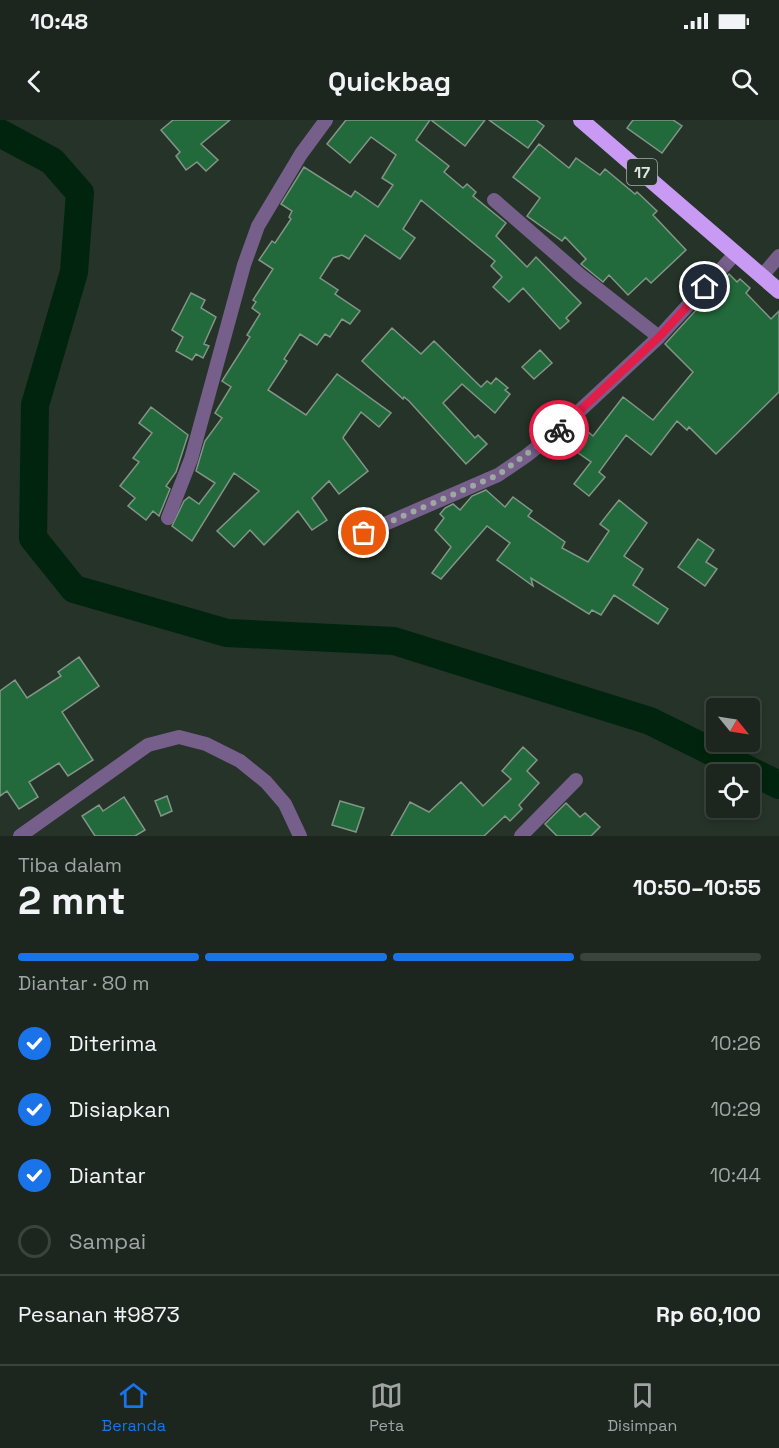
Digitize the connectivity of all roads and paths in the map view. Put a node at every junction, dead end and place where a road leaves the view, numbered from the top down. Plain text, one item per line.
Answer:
1 (326, 120) edge
2 (581, 120) edge
3 (494, 200) dead end
4 (736, 253) junction
5 (779, 256) edge
6 (762, 276) junction
7 (779, 291) edge
8 (659, 337) junction
9 (168, 518) dead end
10 (364, 533) dead end
11 (576, 780) dead end
12 (20, 836) edge
13 (300, 836) edge
14 (521, 836) edge

1 - 9 street
2 - 4 highway, 17
3 - 8 street
4 - 6 highway, 17
4 - 8 street
5 - 6 street
6 - 7 highway, 17
8 - 10 street
11 - 14 street
12 - 13 street

